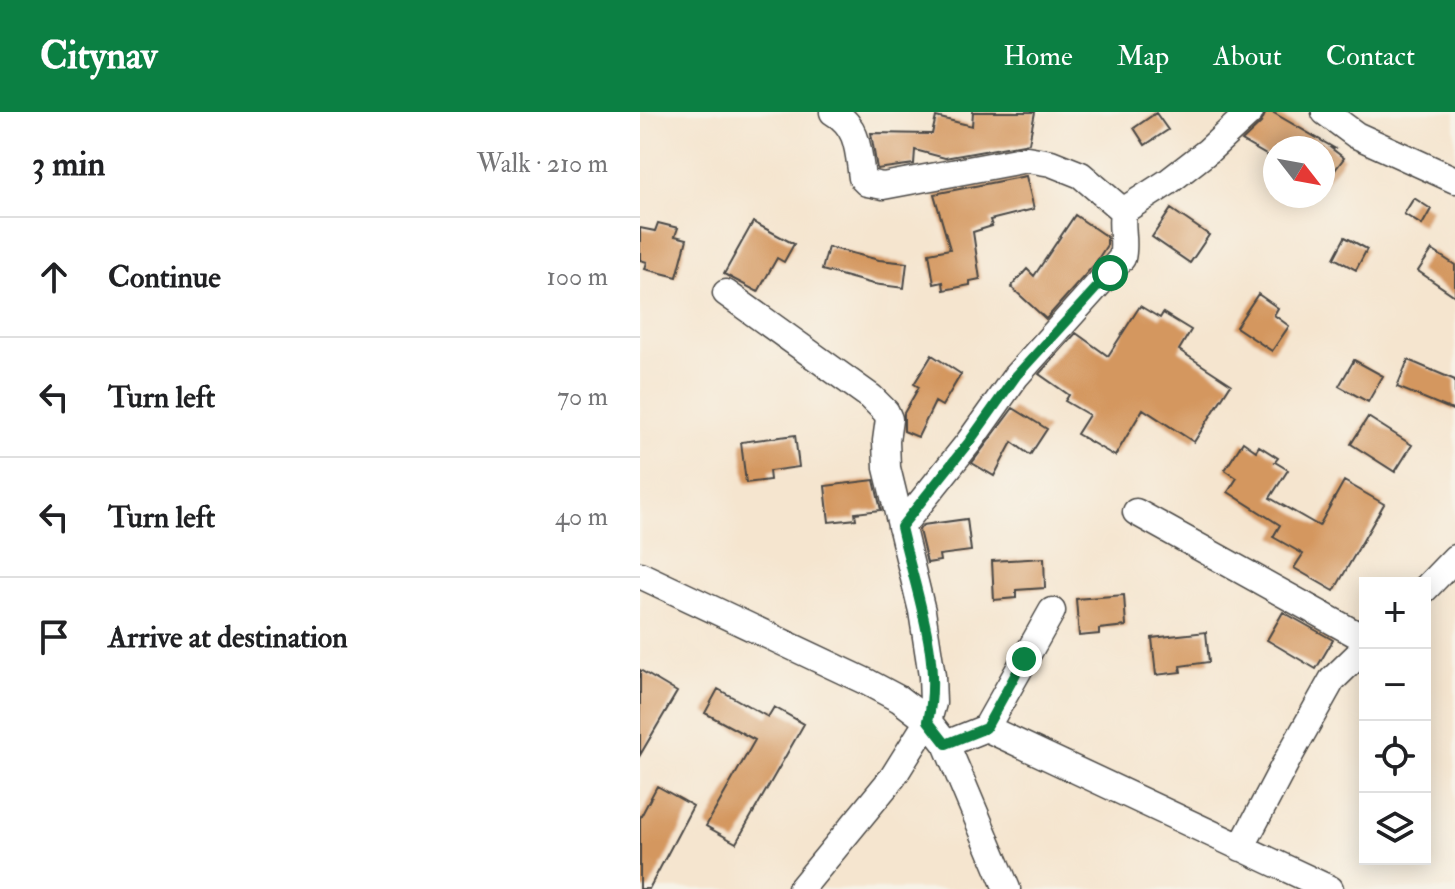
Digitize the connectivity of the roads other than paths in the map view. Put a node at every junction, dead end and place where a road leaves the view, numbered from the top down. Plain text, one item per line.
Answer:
1 (833, 112) edge
2 (1250, 112) edge
3 (1325, 112) edge
4 (1455, 180) edge
5 (1123, 211) junction
6 (726, 293) dead end
7 (1136, 512) dead end
8 (901, 527) junction
9 (1455, 558) edge
10 (640, 575) edge
11 (1431, 583) edge
12 (1052, 611) dead end
13 (1359, 636) edge
14 (1364, 649) edge
15 (928, 721) junction
16 (986, 728) junction
17 (946, 744) junction
18 (1241, 848) junction
19 (801, 889) edge
20 (1007, 889) edge
21 (1330, 889) edge

1 - 5 street
2 - 5 street
3 - 4 street
5 - 8 street
6 - 8 street
7 - 13 street
8 - 15 street
9 - 11 street
10 - 15 street
12 - 16 street
14 - 18 street
15 - 17 street
15 - 19 street
16 - 17 street
16 - 18 street
17 - 20 street
18 - 21 street

